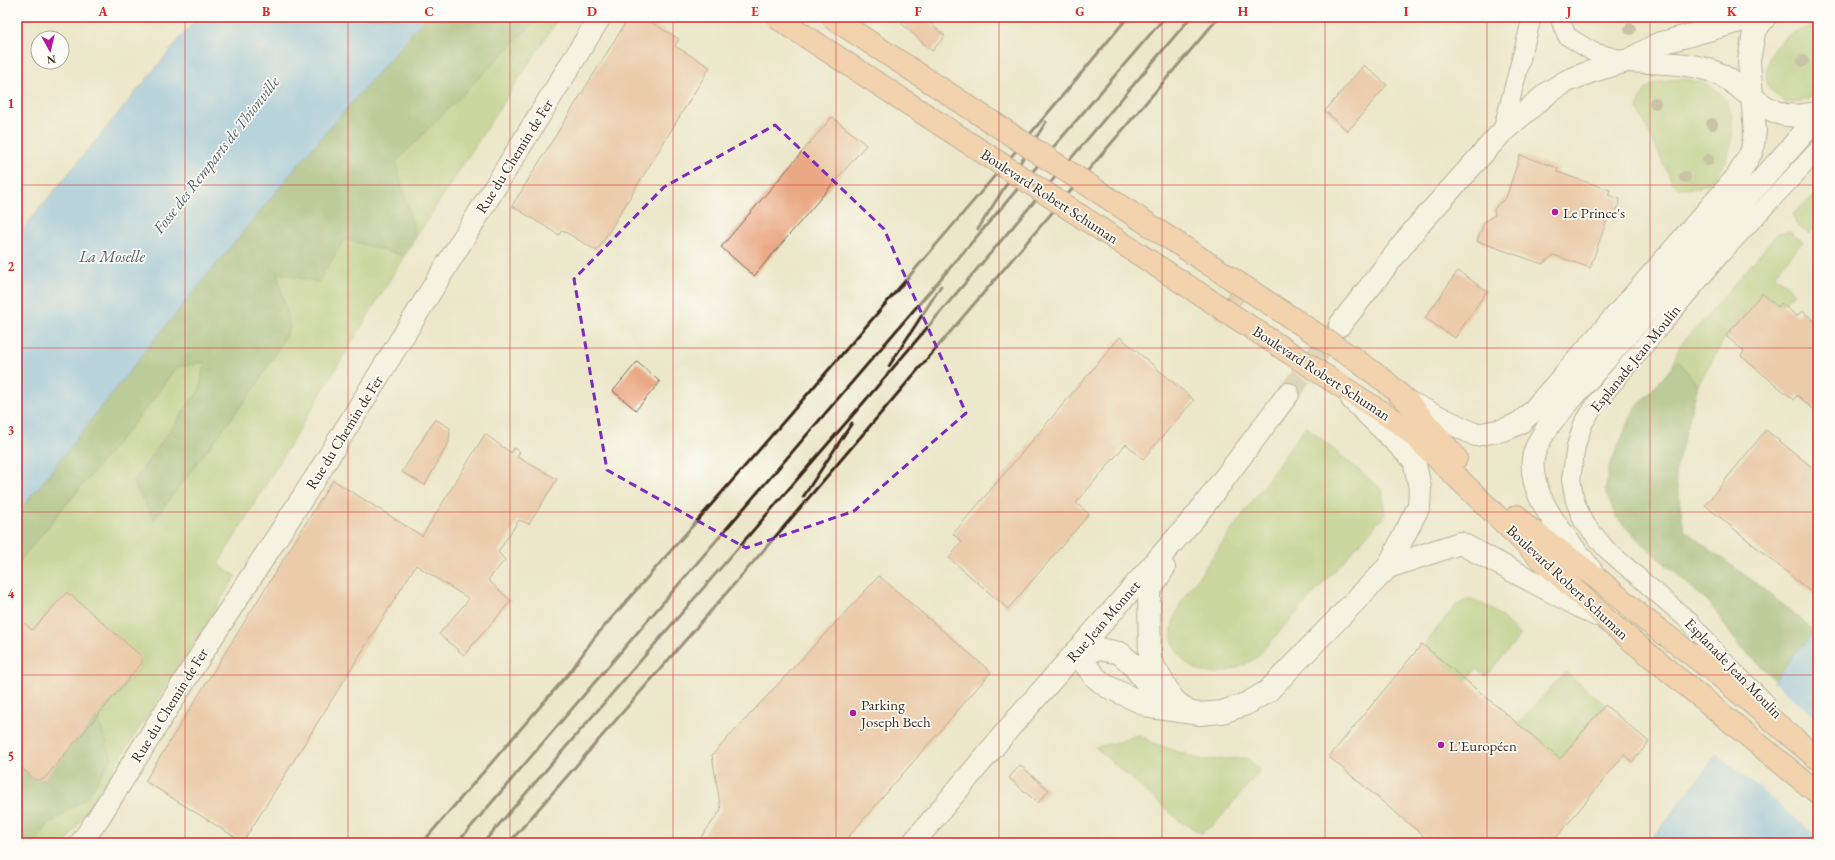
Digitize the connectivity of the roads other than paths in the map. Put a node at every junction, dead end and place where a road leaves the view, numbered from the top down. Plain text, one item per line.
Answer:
1 (600, 17) edge
2 (776, 17) edge
3 (831, 17) edge
4 (1532, 17) edge
5 (1559, 17) edge
6 (1755, 17) edge
7 (1765, 17) edge
8 (1627, 61) junction
9 (1752, 97) junction
10 (1818, 113) edge
11 (1818, 117) edge
12 (1502, 132) junction
13 (1818, 150) edge
14 (1340, 325) tunnel mouth
15 (1336, 383) junction
16 (1288, 394) tunnel mouth
17 (1408, 402) junction
18 (1196, 516) junction
19 (1388, 568) junction
20 (1598, 579) junction
21 (1609, 622) junction
22 (1076, 652) junction
23 (1725, 672) junction
24 (1187, 711) junction
25 (1818, 755) edge
26 (1818, 759) edge
27 (1818, 793) edge
28 (82, 843) edge
29 (913, 843) edge

1 - 28 street, Rue du Chemin de Fer
2 - 15 main road, Boulevard Robert Schuman, bridge
3 - 17 main road, Boulevard Robert Schuman, bridge
4 - 12 lane
5 - 8 lane
6 - 8 street
7 - 9 street
8 - 9 street
8 - 12 street
9 - 10 street
9 - 17 street
11 - 20 street, Esplanade Jean Moulin
12 - 14 street
13 - 23 lane, Esplanade Jean Moulin
15 - 19 street
15 - 21 main road, Boulevard Robert Schuman
16 - 18 street, Rue Jean Monnet
17 - 20 main road, Boulevard Robert Schuman
18 - 22 street, Rue Jean Monnet
18 - 24 street
19 - 21 street
19 - 24 street
20 - 23 main road, Boulevard Robert Schuman
21 - 27 main road, Boulevard Robert Schuman
22 - 24 street
22 - 24 street
22 - 29 street, Rue Jean Monnet
23 - 25 lane, Esplanade Jean Moulin
23 - 26 main road, Boulevard Robert Schuman

